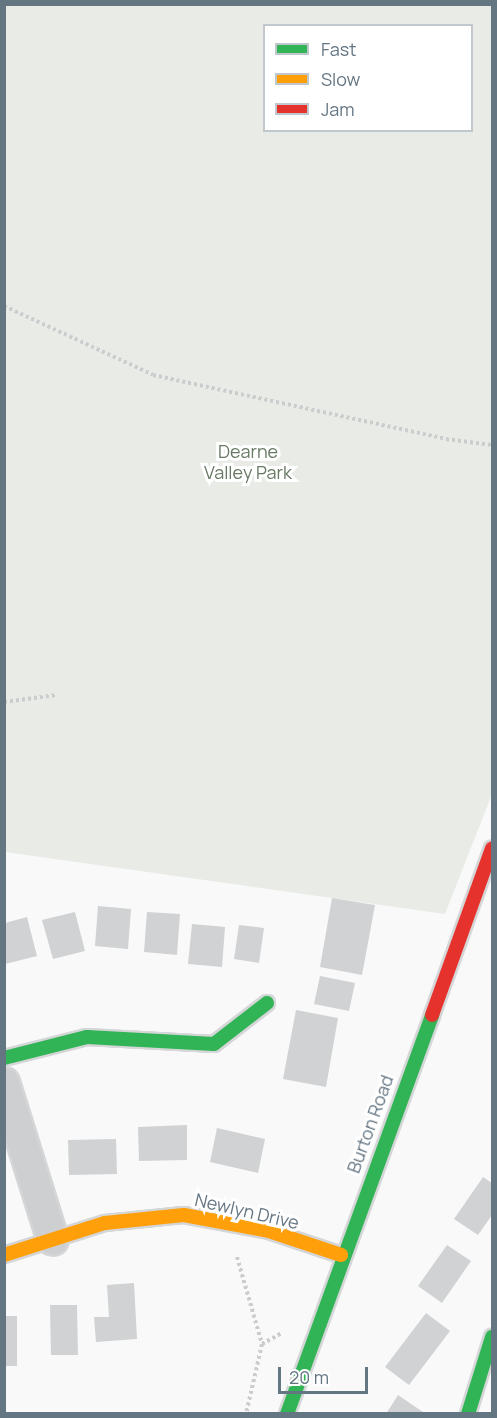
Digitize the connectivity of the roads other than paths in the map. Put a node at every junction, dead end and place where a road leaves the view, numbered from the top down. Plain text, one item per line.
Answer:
1 (492, 848) edge
2 (267, 1003) dead end
3 (4, 1058) edge
4 (4, 1083) edge
5 (52, 1240) junction
6 (4, 1255) edge
7 (341, 1255) junction
8 (492, 1337) edge
9 (286, 1413) edge
10 (468, 1413) edge

1 - 7 street, Burton Road
2 - 3 street
4 - 5 street
5 - 6 street, Newlyn Drive
5 - 7 street, Newlyn Drive
7 - 9 street, Burton Road
8 - 10 street

